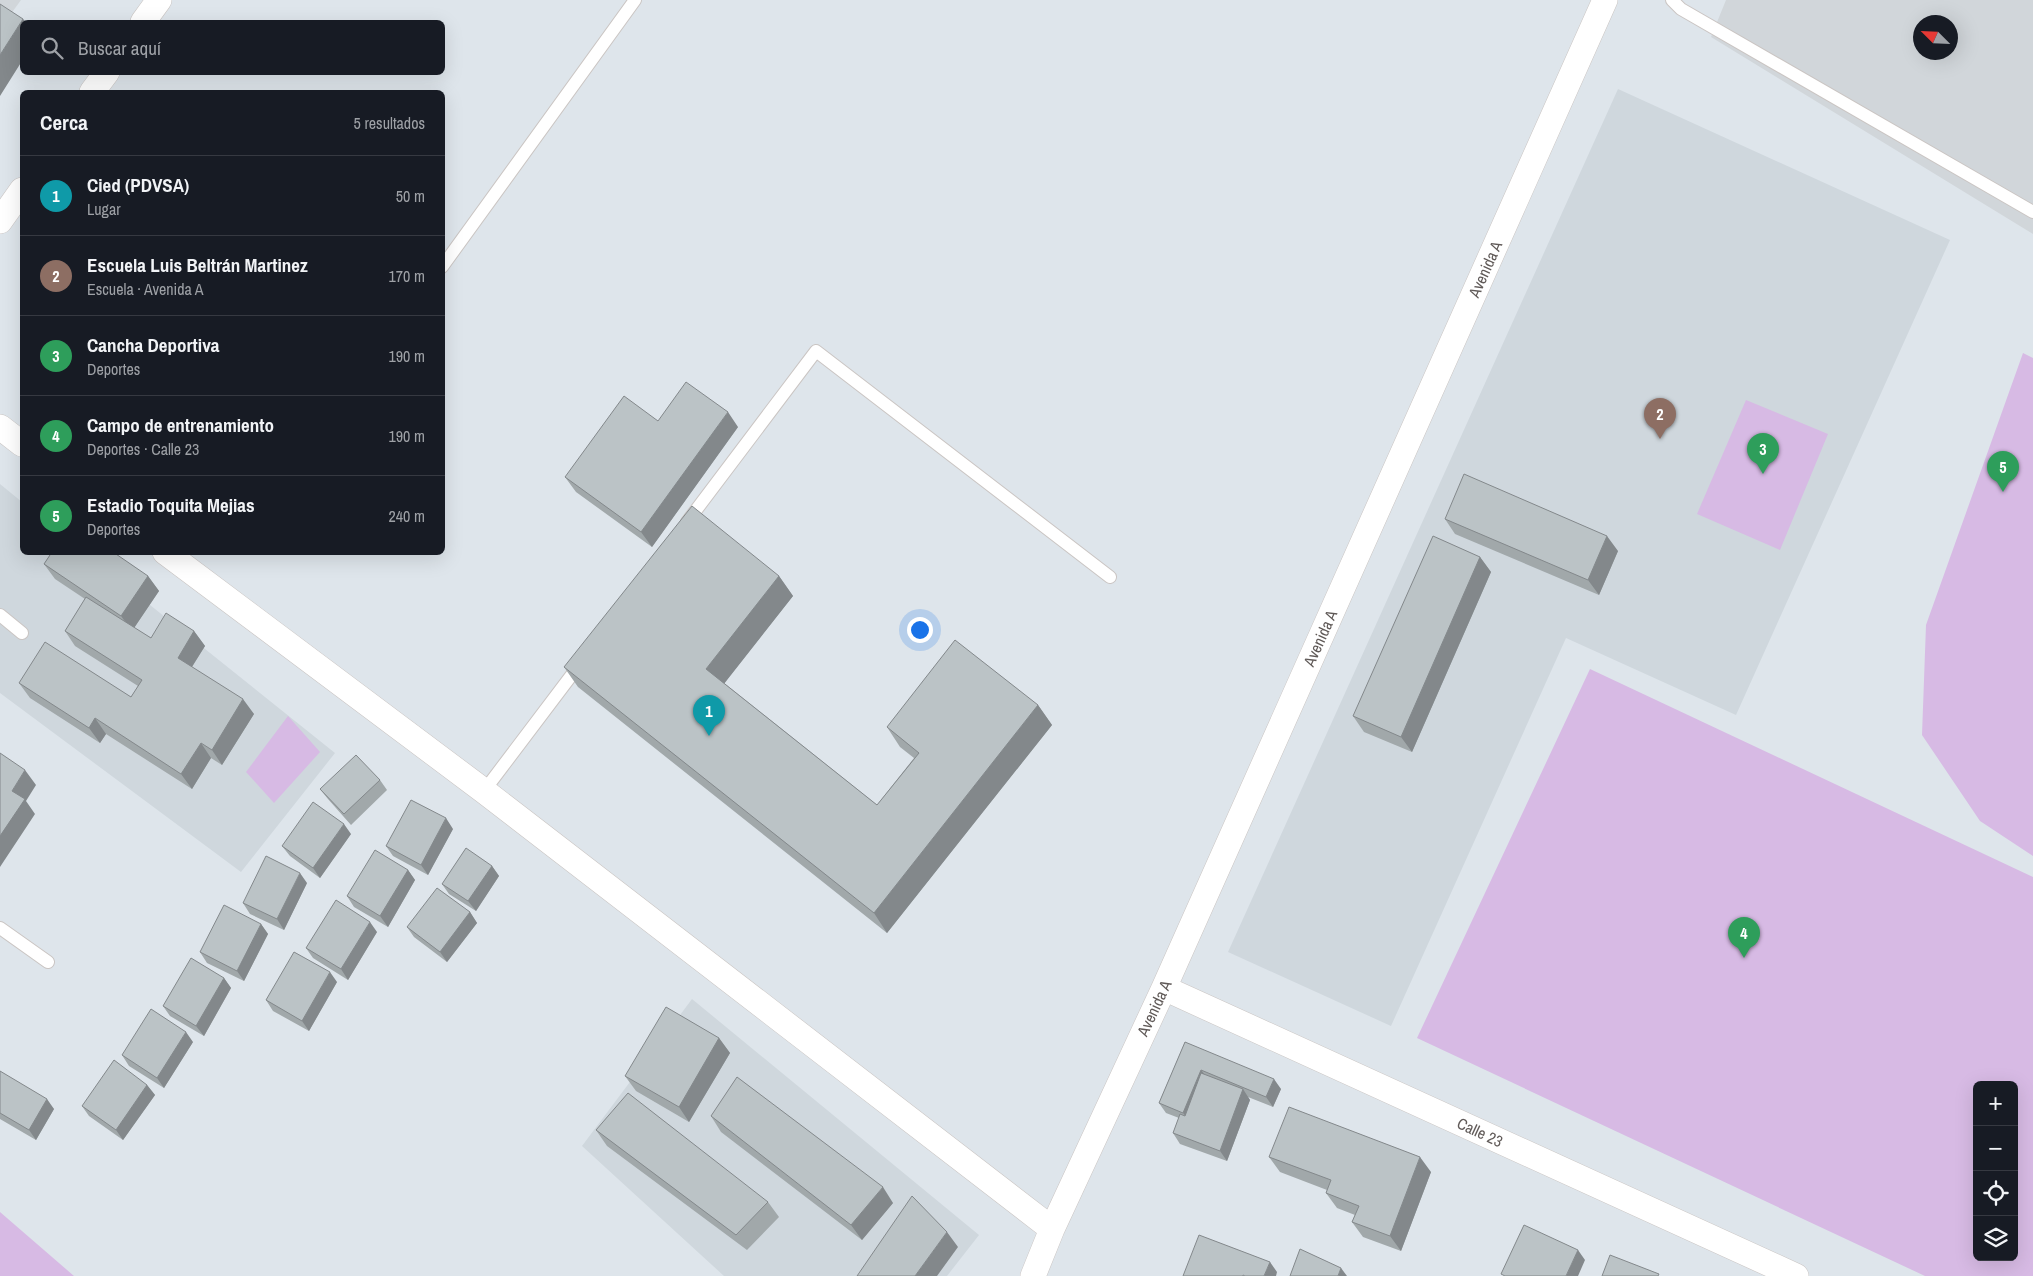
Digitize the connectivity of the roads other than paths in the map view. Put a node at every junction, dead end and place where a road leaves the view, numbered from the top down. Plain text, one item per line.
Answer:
1 (159, 0) edge
2 (636, 0) edge
3 (1605, 0) edge
4 (1672, 0) edge
5 (144, 20) edge
6 (105, 75) edge
7 (94, 90) edge
8 (20, 193) edge
9 (2033, 212) edge
10 (0, 221) edge
11 (445, 264) edge
12 (0, 427) edge
13 (20, 442) edge
14 (680, 532) edge
15 (169, 555) edge
16 (1110, 576) dead end
17 (0, 615) edge
18 (22, 633) dead end
19 (585, 657) edge
20 (484, 791) junction
21 (0, 928) edge
22 (48, 962) dead end
23 (1164, 988) junction
24 (1052, 1229) junction
25 (1041, 1274) edge
26 (1796, 1276) edge

1 - 5 street
2 - 11 lane
3 - 23 street, Avenida A
4 - 9 lane
6 - 7 street
8 - 10 street
12 - 13 street
14 - 16 lane
15 - 20 street
17 - 18 lane
19 - 20 lane
20 - 24 street
21 - 22 lane
23 - 24 street, Avenida A
23 - 26 street, Calle 23
24 - 25 street, Avenida A

